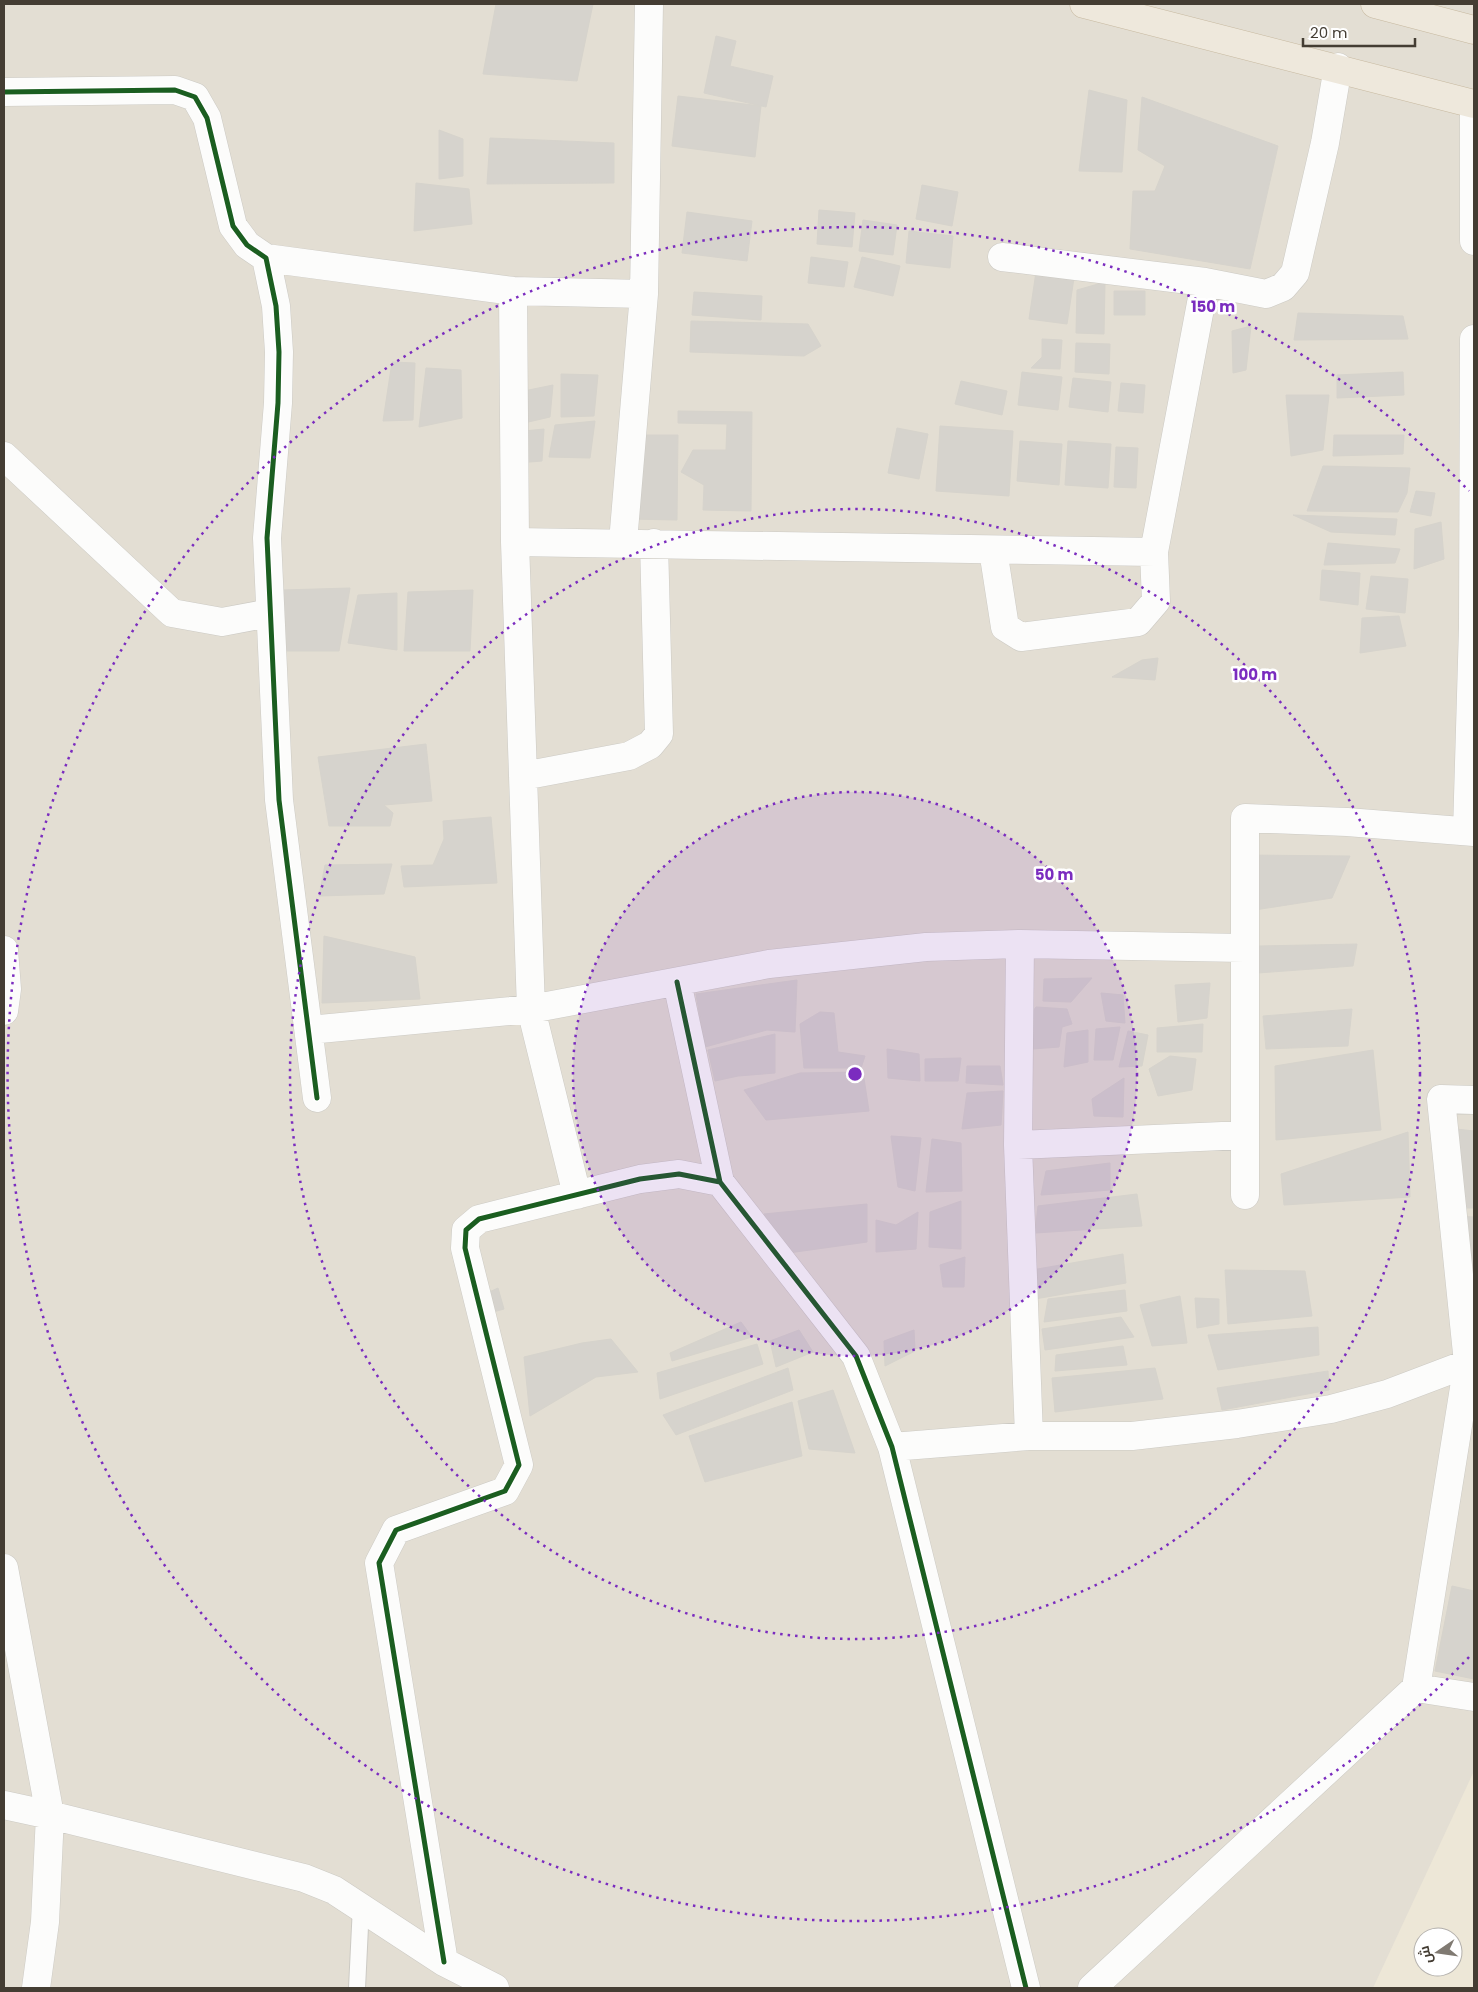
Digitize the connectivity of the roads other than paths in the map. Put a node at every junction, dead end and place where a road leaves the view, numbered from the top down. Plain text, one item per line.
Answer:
1 (649, 4) edge
2 (1084, 4) edge
3 (1375, 4) edge
4 (1474, 30) edge
5 (1338, 67) junction
6 (4, 92) edge
7 (1474, 104) edge
8 (1474, 241) edge
9 (1002, 257) dead end
10 (266, 258) junction
11 (1205, 282) junction
12 (513, 291) junction
13 (644, 294) junction
14 (1474, 339) edge
15 (4, 456) edge
16 (515, 542) junction
17 (623, 542) junction
18 (654, 543) junction
19 (994, 550) junction
20 (1154, 552) junction
21 (270, 613) junction
22 (1474, 627) edge
23 (524, 776) junction
24 (1470, 831) edge
25 (1020, 944) junction
26 (1244, 948) junction
27 (4, 950) edge
28 (677, 982) junction
29 (531, 1009) junction
30 (4, 1011) edge
31 (310, 1030) junction
32 (317, 1098) dead end
33 (1474, 1100) edge
34 (1245, 1135) junction
35 (1018, 1145) junction
36 (720, 1182) junction
37 (577, 1195) junction
38 (1245, 1195) dead end
39 (1471, 1362) edge
40 (1029, 1436) junction
41 (892, 1447) junction
42 (4, 1568) edge
43 (1416, 1688) junction
44 (1474, 1697) edge
45 (4, 1806) edge
46 (50, 1815) junction
47 (361, 1906) junction
48 (444, 1962) junction
49 (36, 1988) edge
50 (356, 1988) edge
51 (495, 1988) edge
52 (1026, 1988) edge
53 (1092, 1988) edge

1 - 13 street
2 - 5 highway
3 - 4 highway
5 - 7 highway
5 - 11 street
6 - 10 street
7 - 8 street
9 - 11 street
10 - 12 street
10 - 21 street
11 - 20 street
12 - 13 street
12 - 16 street
13 - 17 street
14 - 22 street
15 - 21 street
16 - 17 street
16 - 23 street
17 - 18 street
18 - 19 street
18 - 23 street
19 - 20 street
19 - 20 street
21 - 31 street
22 - 24 street
23 - 29 street
24 - 26 street
25 - 26 street
25 - 28 street
25 - 35 street
26 - 34 street
27 - 30 street
28 - 29 street
28 - 36 street
29 - 31 street
29 - 37 street
31 - 32 street
33 - 39 street
34 - 35 street
34 - 38 street
35 - 40 street
36 - 37 street
36 - 41 street
37 - 48 street
39 - 40 street
39 - 43 street
40 - 41 street
41 - 52 street
42 - 46 street
43 - 44 street
43 - 53 street
45 - 46 street
46 - 47 street
46 - 49 street
47 - 48 street
47 - 50 lane
48 - 51 street

